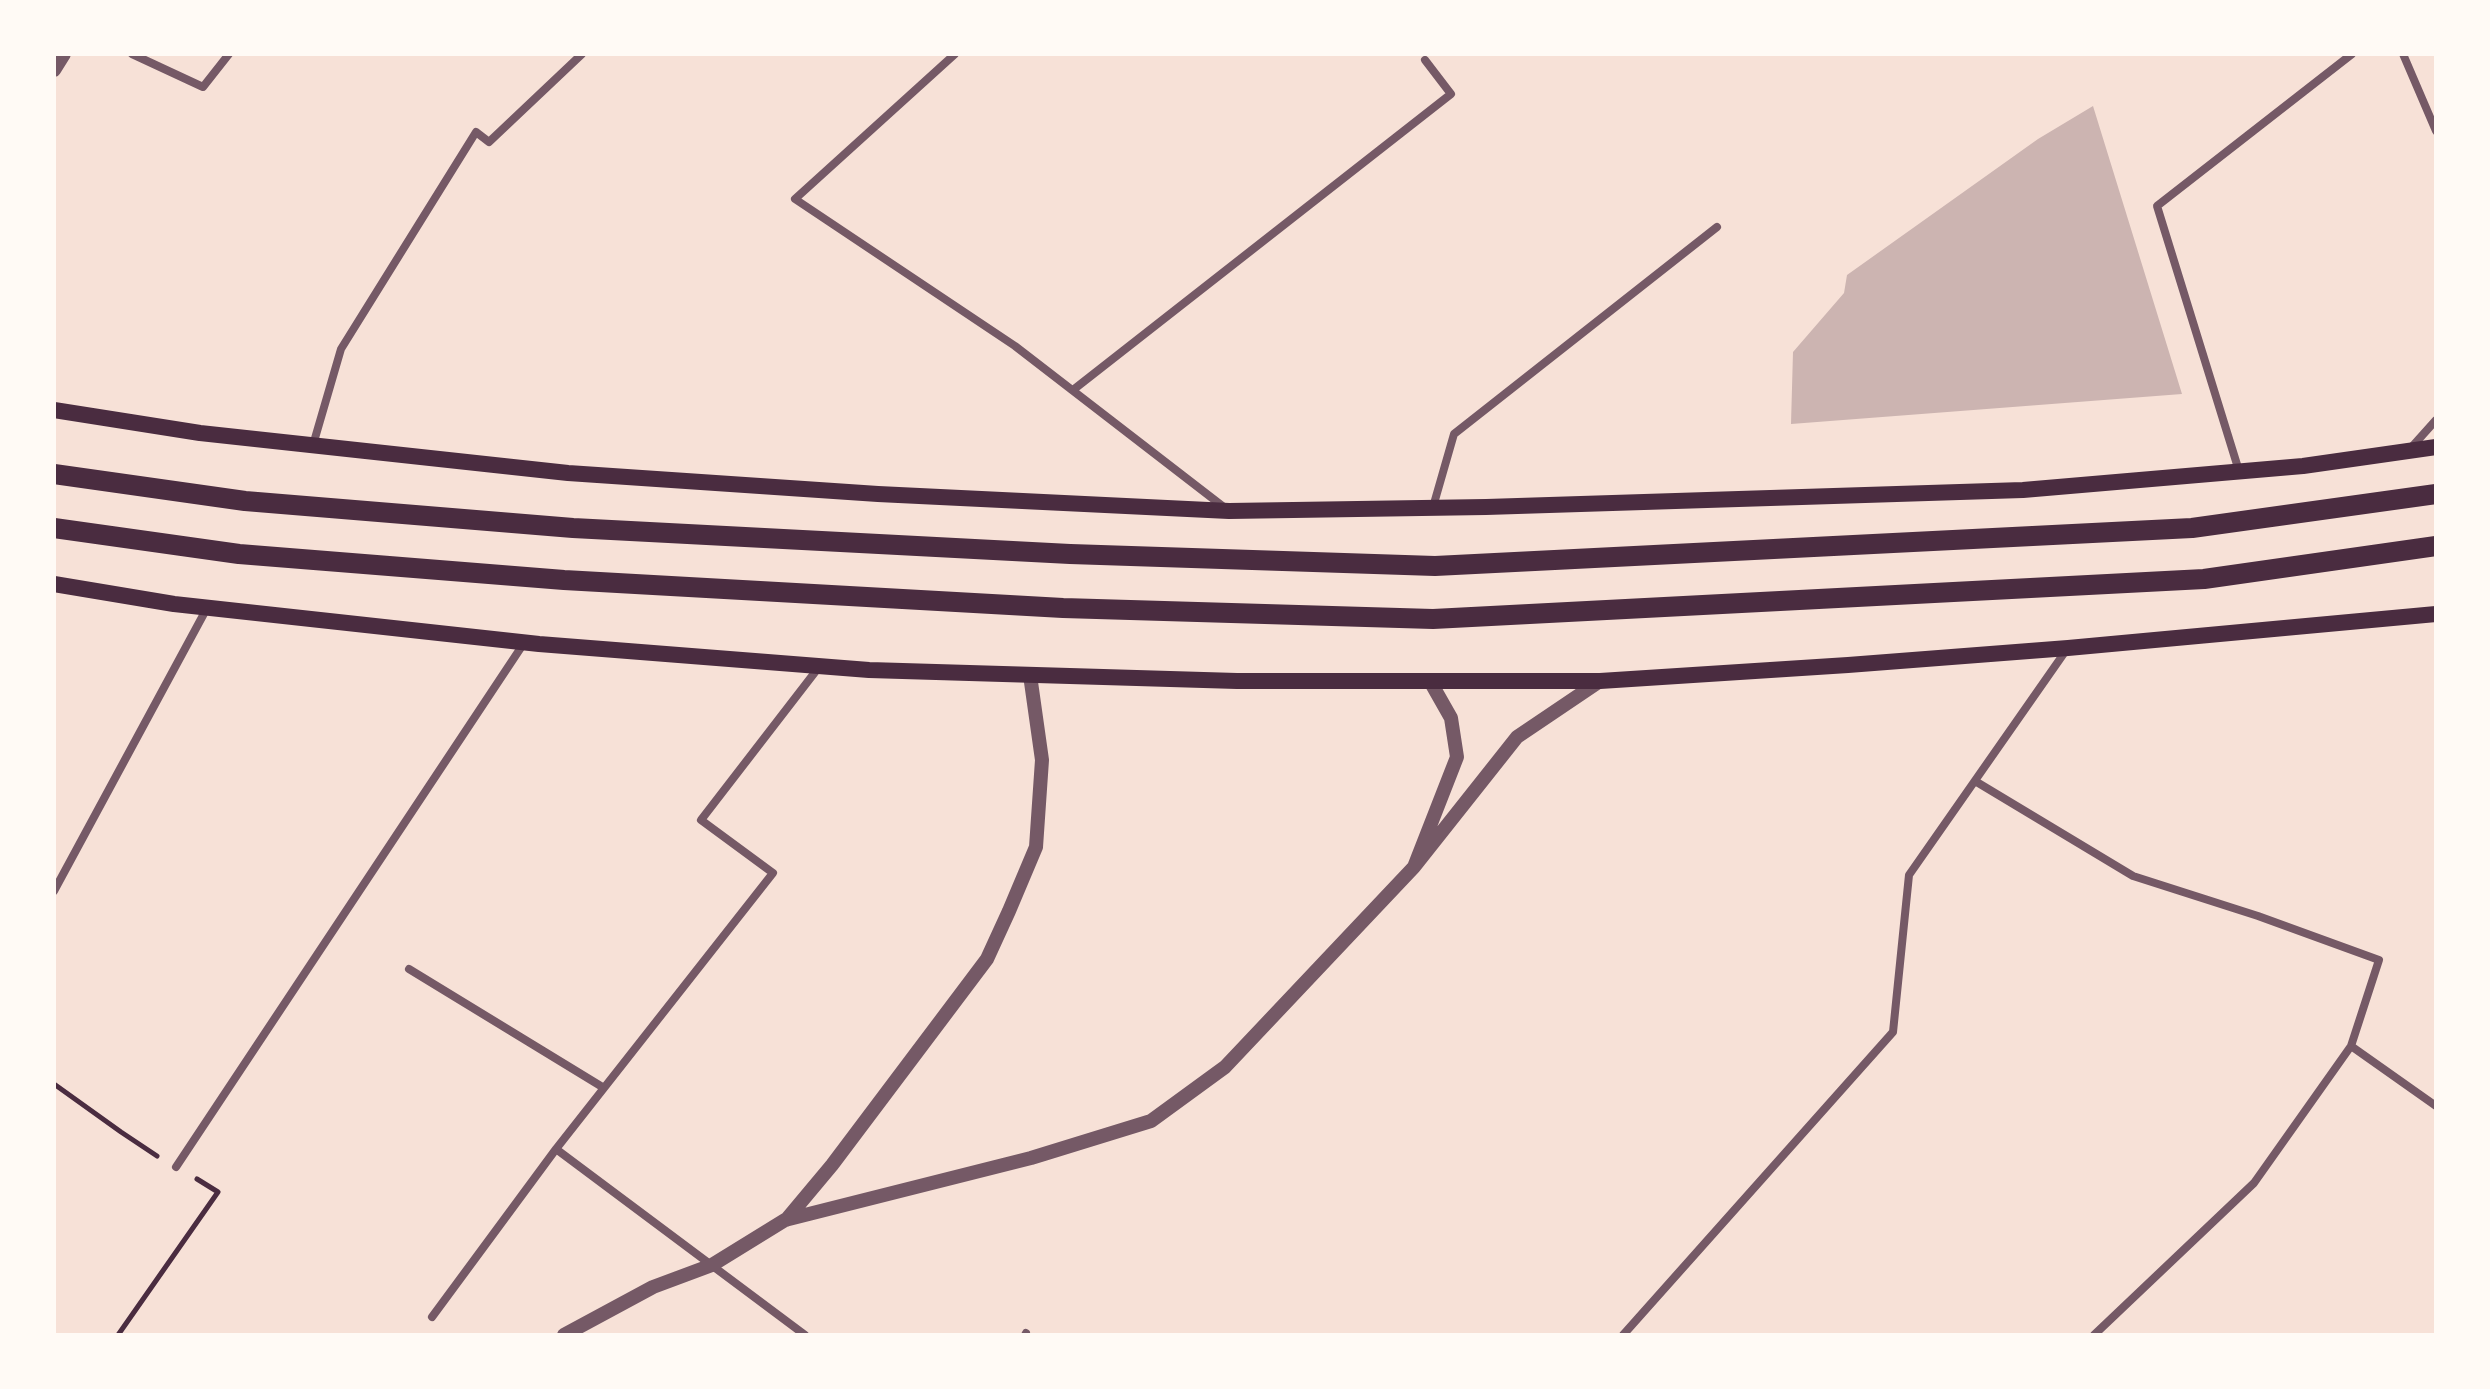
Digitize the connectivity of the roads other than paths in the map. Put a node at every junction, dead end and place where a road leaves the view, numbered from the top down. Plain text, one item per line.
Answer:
1 (64, 54) edge
2 (132, 54) edge
3 (229, 54) edge
4 (582, 54) edge
5 (955, 54) edge
6 (2352, 54) edge
7 (2403, 54) edge
8 (1425, 60) dead end
9 (54, 70) edge
10 (2436, 131) edge
11 (1717, 227) dead end
12 (1073, 390) junction
13 (54, 410) edge
14 (2436, 420) edge
15 (312, 446) junction
16 (2436, 447) edge
17 (2408, 451) junction
18 (2239, 471) junction
19 (54, 474) edge
20 (2436, 494) edge
21 (1433, 508) junction
22 (1229, 511) junction
23 (54, 528) edge
24 (2436, 546) edge
25 (54, 584) edge
26 (208, 608) junction
27 (2436, 614) edge
28 (524, 642) junction
29 (2068, 648) junction
30 (819, 666) junction
31 (1030, 675) junction
32 (1430, 681) junction
33 (1600, 681) junction
34 (1975, 781) junction
35 (1414, 867) junction
36 (54, 891) edge
37 (409, 969) dead end
38 (2351, 1046) junction
39 (604, 1088) junction
40 (2436, 1106) edge
41 (556, 1149) junction
42 (176, 1167) road end
43 (785, 1220) junction
44 (712, 1265) junction
45 (432, 1317) dead end
46 (564, 1335) edge
47 (805, 1335) edge
48 (1623, 1335) edge
49 (2094, 1335) edge

1 - 9 street
2 - 3 street
4 - 15 street
5 - 12 street
6 - 18 street
7 - 10 street
8 - 12 street
11 - 21 street
12 - 22 street
13 - 15 main road
14 - 17 street
15 - 22 main road
16 - 17 main road
17 - 18 main road
18 - 21 main road
19 - 20 main road
21 - 22 main road
23 - 24 main road
25 - 26 main road
26 - 28 main road
26 - 36 street
27 - 29 main road
28 - 30 main road
28 - 42 street
29 - 33 main road
29 - 34 street
30 - 31 main road
30 - 39 street
31 - 32 main road
31 - 43 street
32 - 33 main road
32 - 35 street
33 - 35 street
34 - 38 street
34 - 48 street
35 - 43 street
37 - 39 street
38 - 40 street
38 - 49 street
39 - 41 street
41 - 44 street
41 - 45 street
43 - 44 street
44 - 46 street
44 - 47 street

